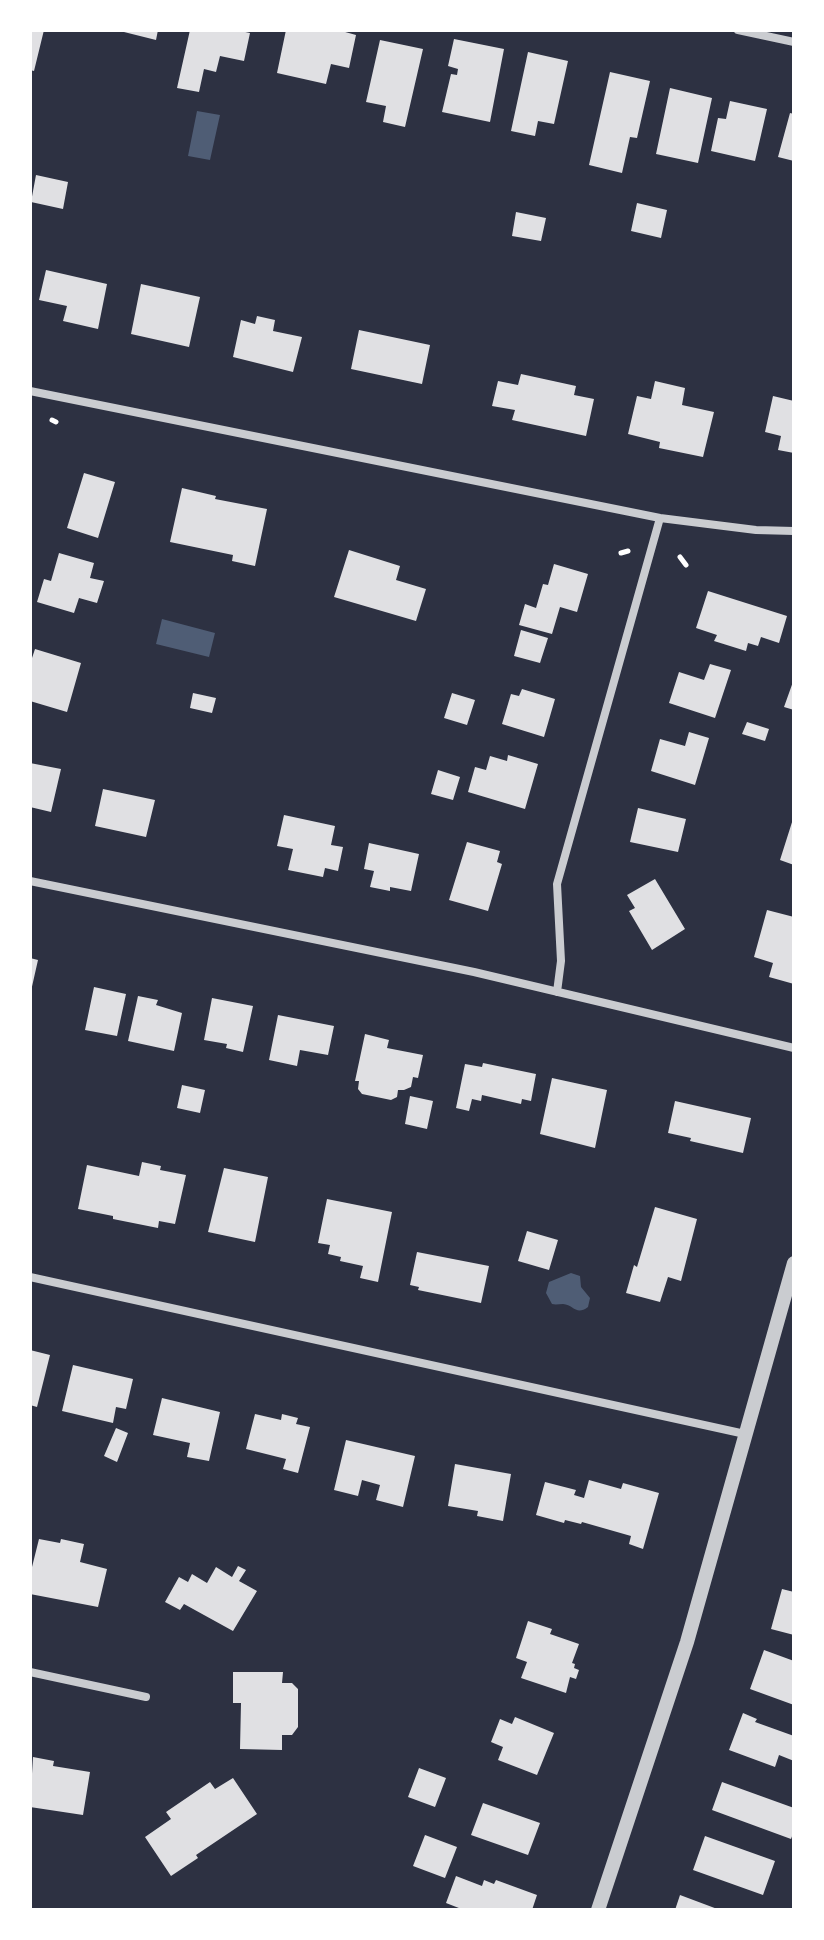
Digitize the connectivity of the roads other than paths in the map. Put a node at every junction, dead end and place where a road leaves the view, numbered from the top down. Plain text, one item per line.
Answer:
1 (738, 30) edge
2 (794, 42) edge
3 (30, 391) edge
4 (660, 518) junction
5 (794, 531) edge
6 (30, 881) edge
7 (557, 992) junction
8 (794, 1048) edge
9 (794, 1263) edge
10 (30, 1277) edge
11 (745, 1434) junction
12 (30, 1672) edge
13 (146, 1697) dead end
14 (598, 1910) edge

1 - 2 street
3 - 4 street
4 - 5 street
4 - 7 street
6 - 7 street
7 - 8 street
9 - 11 street
10 - 11 street
11 - 14 street
12 - 13 street

